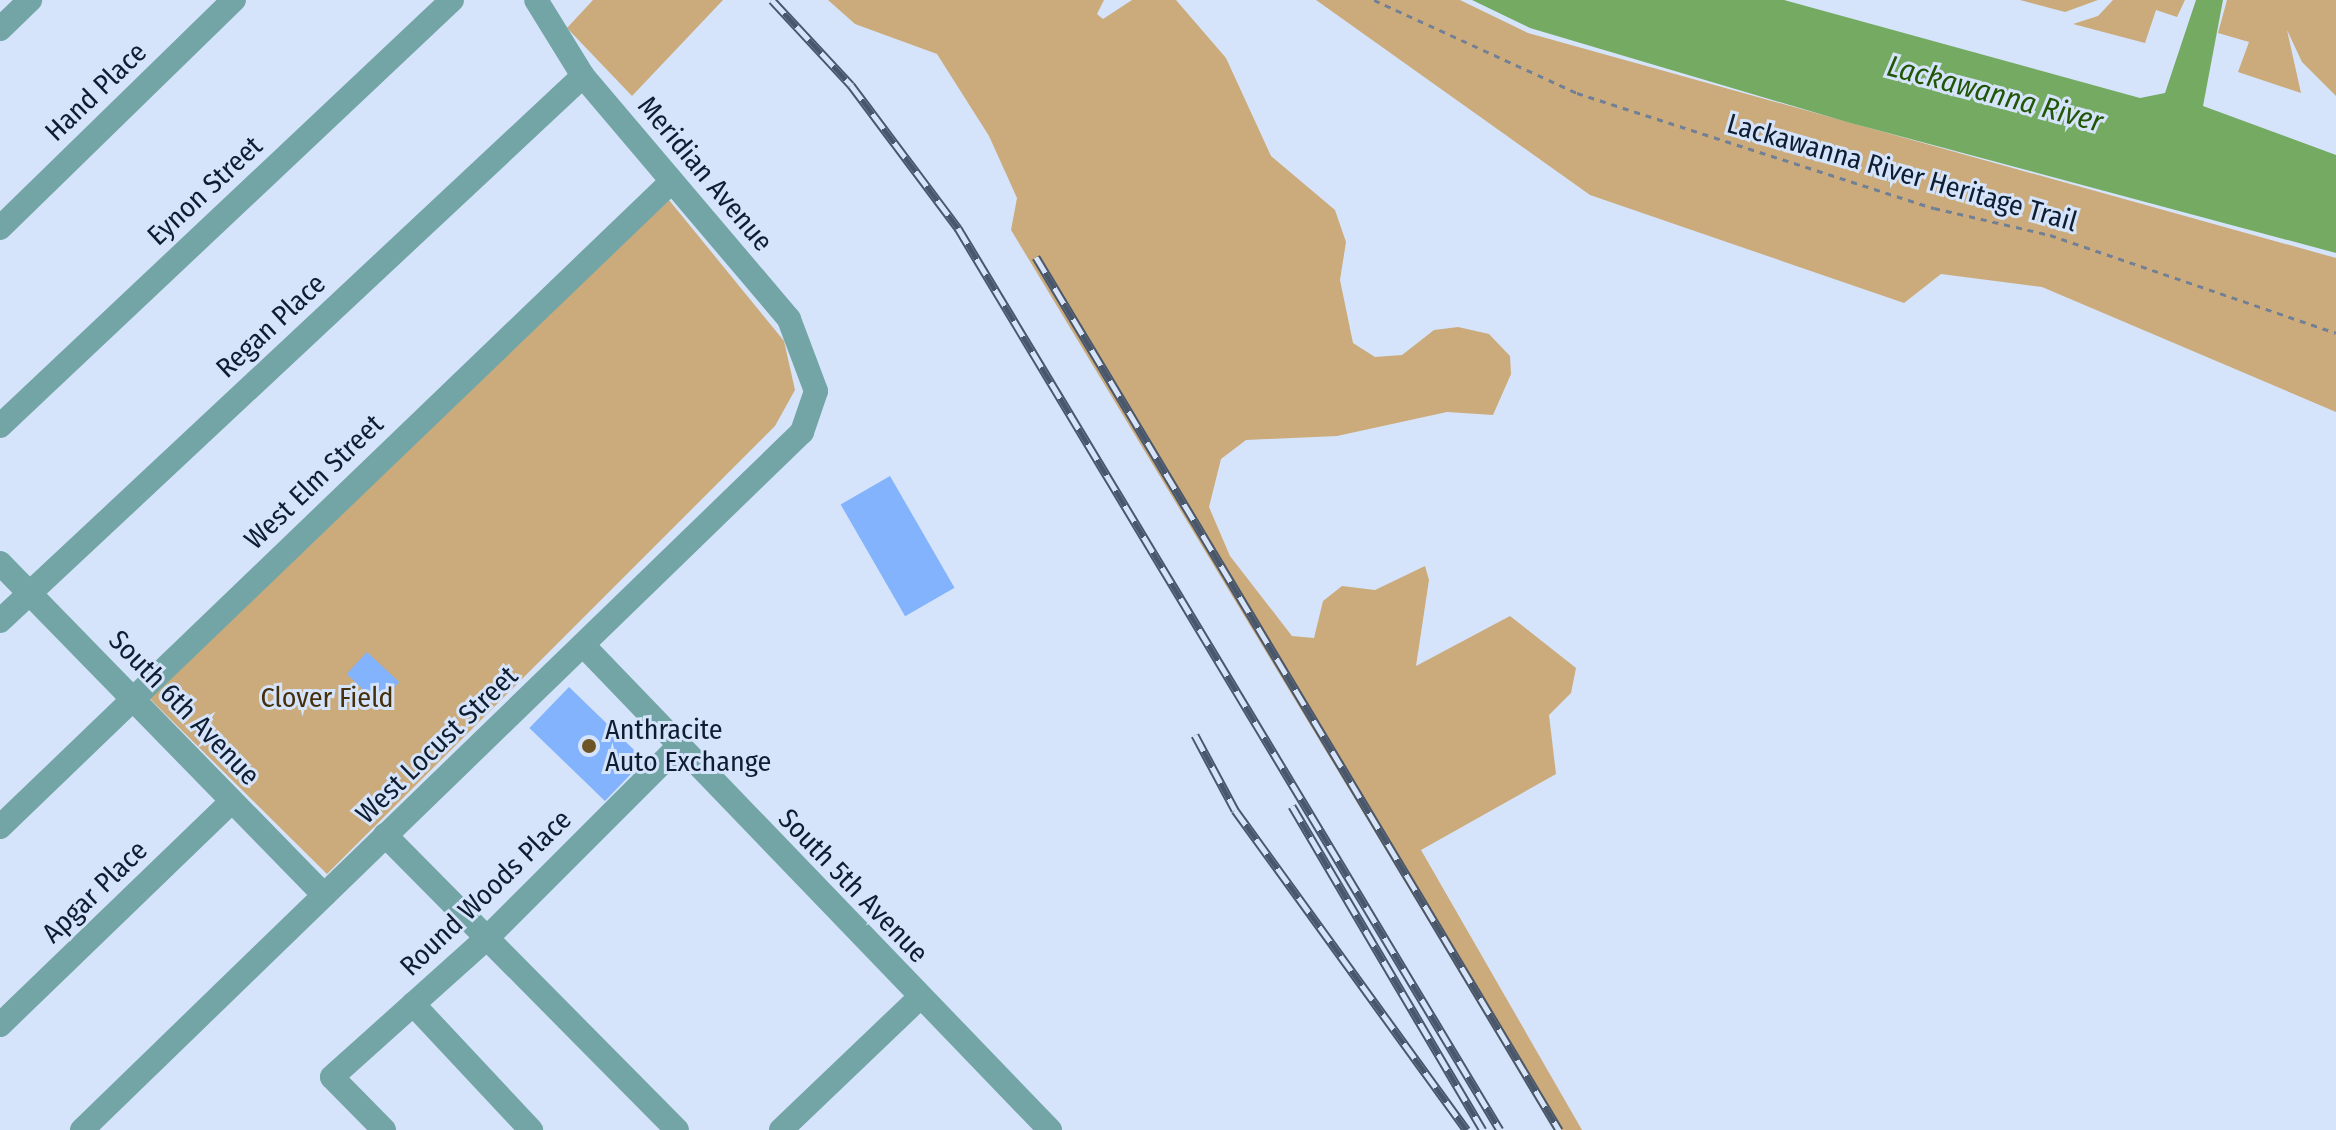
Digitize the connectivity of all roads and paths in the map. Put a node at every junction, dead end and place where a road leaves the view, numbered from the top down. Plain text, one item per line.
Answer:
1 (30, 0) edge
2 (234, 0) edge
3 (452, 0) edge
4 (536, 0) edge
5 (1374, 0) edge
6 (0, 29) edge
7 (583, 76) junction
8 (671, 182) junction
9 (0, 228) edge
10 (2336, 333) edge
11 (816, 391) joint
12 (0, 426) edge
13 (0, 563) edge
14 (30, 592) junction
15 (0, 621) edge
16 (584, 646) junction
17 (133, 698) junction
18 (677, 748) junction
19 (232, 801) junction
20 (4, 816) edge
21 (385, 835) junction
22 (324, 895) junction
23 (486, 939) junction
24 (920, 997) junction
25 (413, 1004) junction
26 (0, 1025) edge
27 (82, 1130) edge
28 (384, 1130) edge
29 (531, 1130) edge
30 (677, 1130) edge
31 (781, 1130) edge
32 (1050, 1130) edge

1 - 6 street
2 - 9 street, Hand Place
3 - 12 street, Eynon Street
4 - 7 street, Meridian Avenue
5 - 10 path, Lackawanna River Heritage Trail
7 - 8 street, Meridian Avenue
7 - 14 street, Regan Place
8 - 11 street, Meridian Avenue
8 - 17 street, West Elm Street
11 - 16 street, West Locust Street
13 - 14 street, South 6th Avenue
14 - 15 street, Regan Place
14 - 17 street, South 6th Avenue
16 - 18 street, South 5th Avenue
16 - 21 street, West Locust Street
17 - 19 street, South 6th Avenue
17 - 20 street, West Elm Street
18 - 23 street, Round Woods Place
18 - 24 street, South 5th Avenue
19 - 22 street, South 6th Avenue
19 - 26 street, Apgar Place
21 - 22 street, West Locust Street
21 - 23 street
22 - 27 street, West Locust Street
23 - 25 street, Round Woods Place
23 - 30 street
24 - 31 street
24 - 32 street, South 5th Avenue
25 - 28 street, Round Woods Place
25 - 29 street

